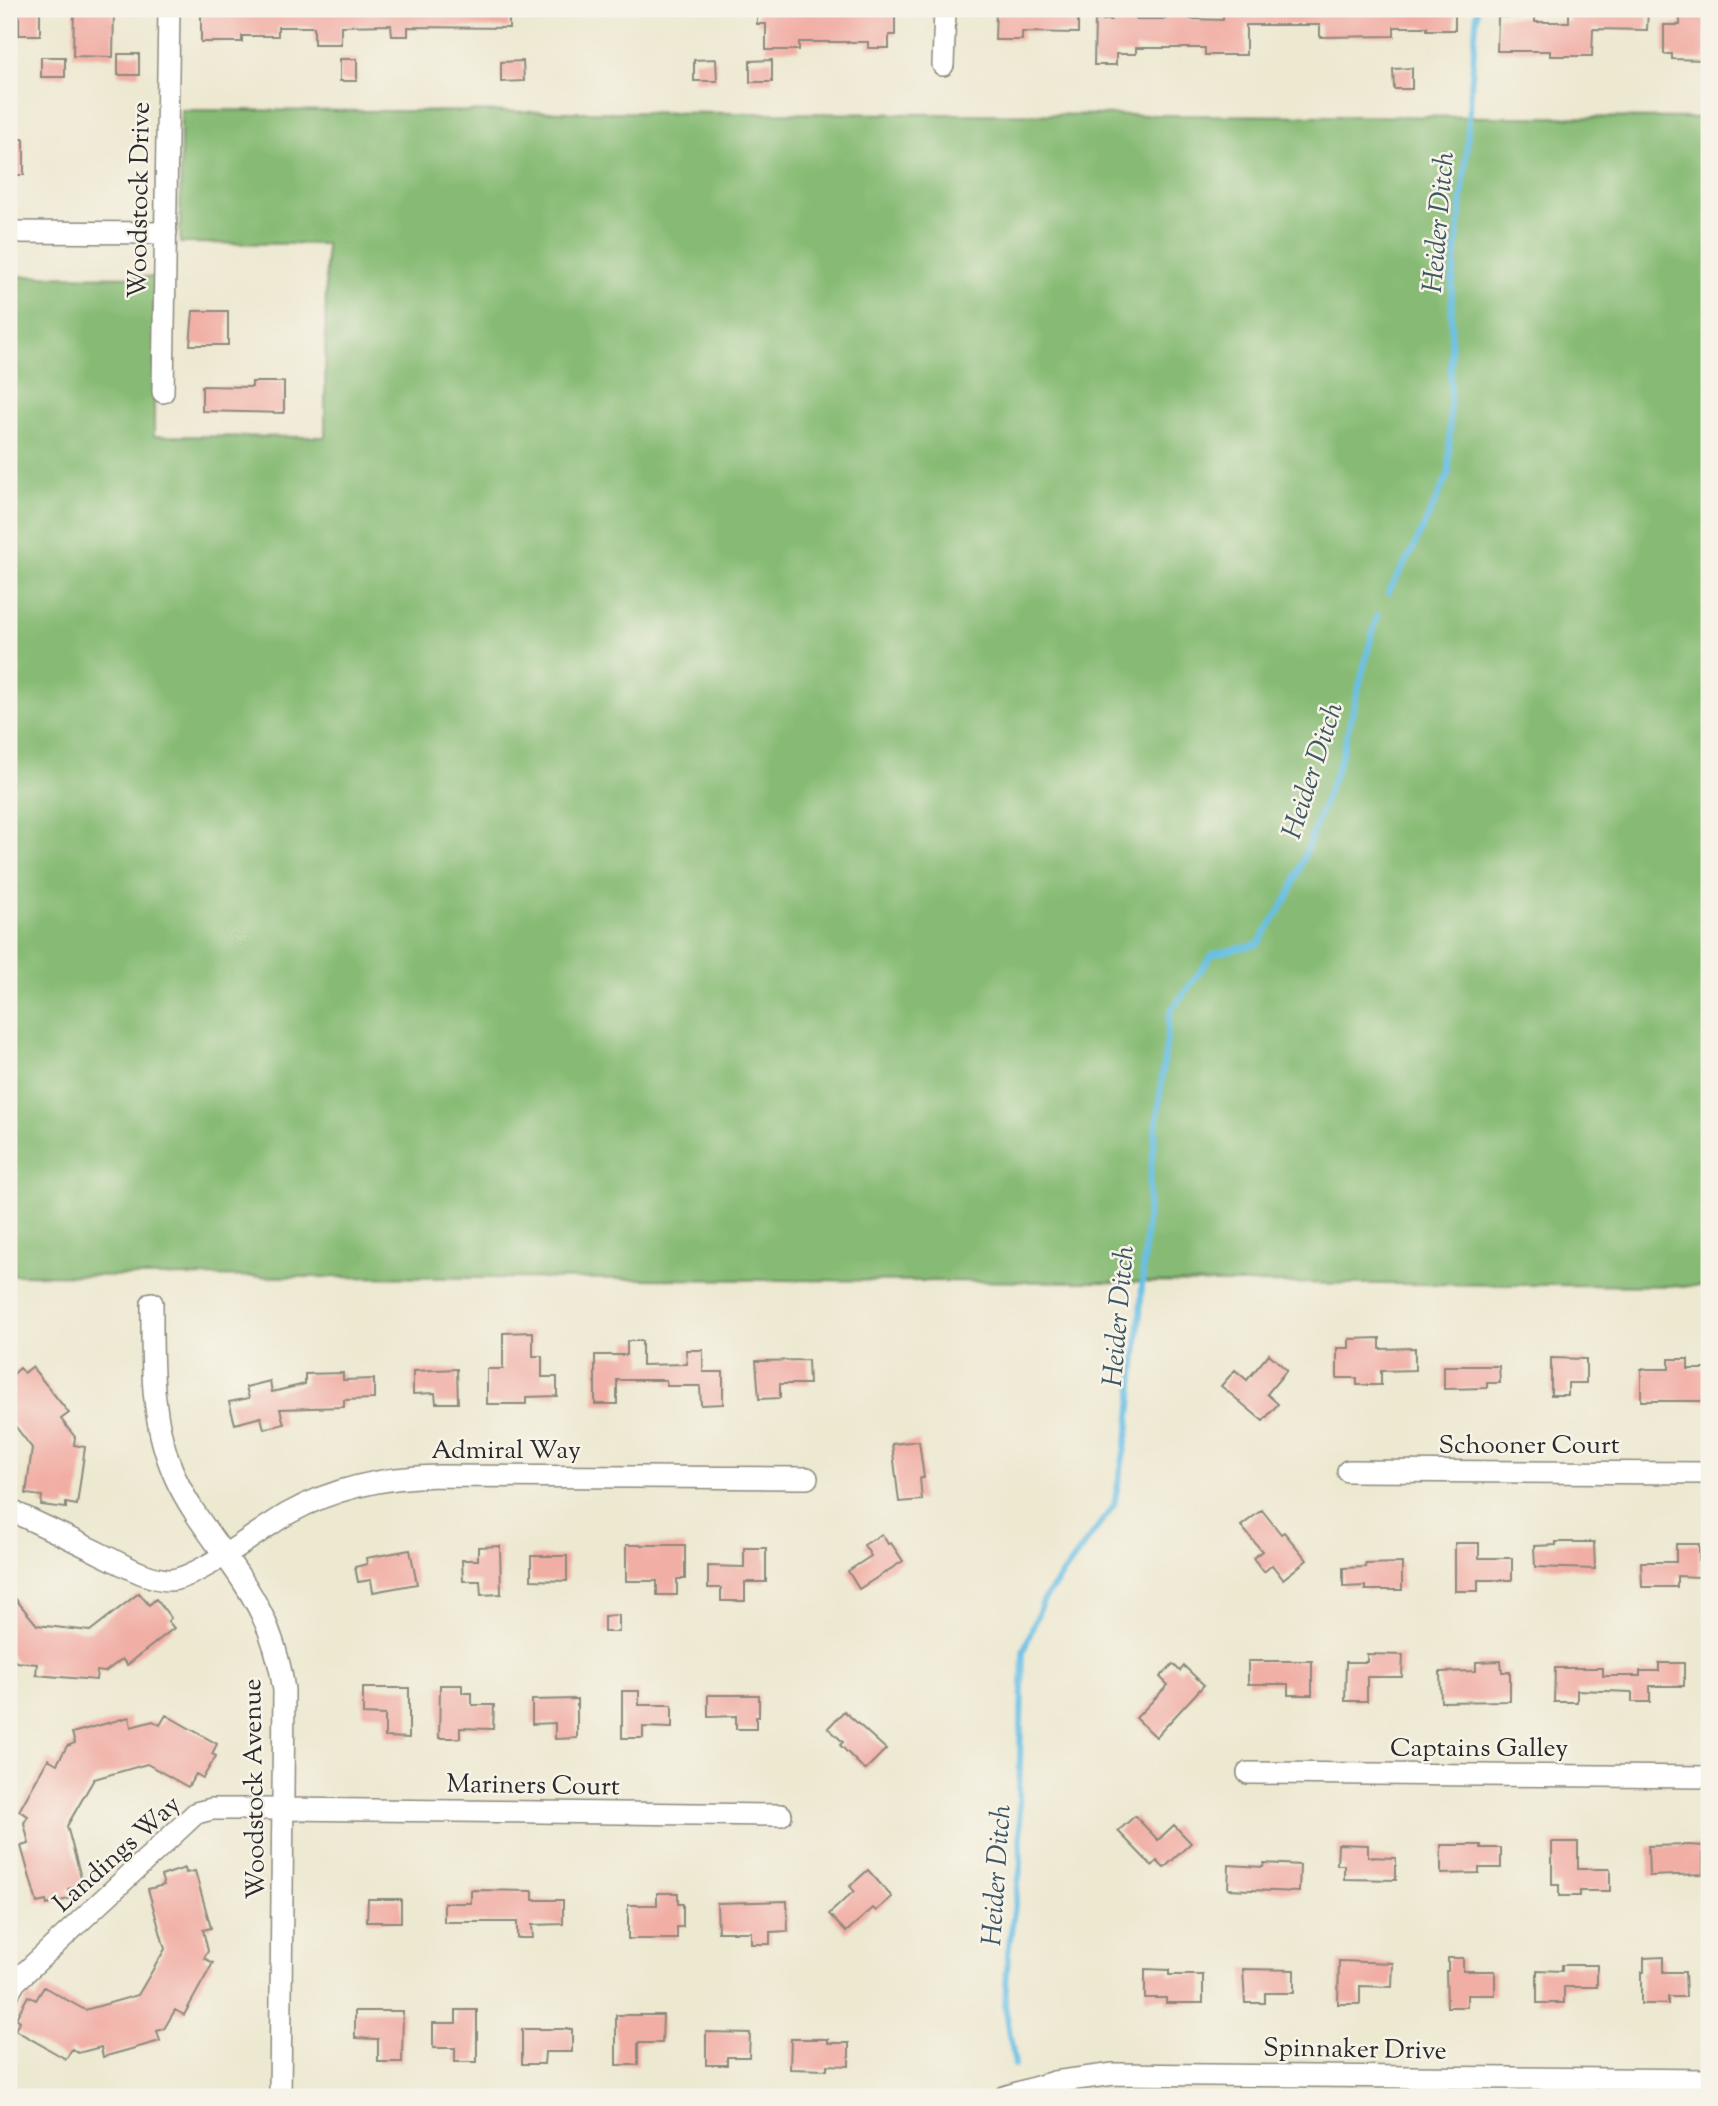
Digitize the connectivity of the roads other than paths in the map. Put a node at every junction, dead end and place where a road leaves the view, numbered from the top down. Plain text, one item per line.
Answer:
1 (169, 9) edge
2 (945, 9) edge
3 (943, 65) dead end
4 (9, 232) edge
5 (166, 233) junction
6 (163, 392) dead end
7 (152, 1303) dead end
8 (1348, 1471) dead end
9 (1709, 1474) edge
10 (807, 1478) dead end
11 (9, 1510) edge
12 (224, 1556) junction
13 (1248, 1773) dead end
14 (1709, 1777) edge
15 (284, 1808) junction
16 (781, 1815) dead end
17 (9, 1992) edge
18 (1709, 2080) edge
19 (280, 2097) edge
20 (1004, 2097) edge

1 - 5 street, Woodstock Drive
2 - 3 street
4 - 5 street
5 - 6 street, Woodstock Drive
7 - 12 street, Woodstock Avenue
8 - 9 street, Schooner Court
10 - 12 street, Admiral Way
11 - 12 street
12 - 15 street, Woodstock Avenue
13 - 14 street, Captains Galley
15 - 16 street, Mariners Court
15 - 17 street, Landings Way
15 - 19 street, Woodstock Avenue
18 - 20 street, Spinnaker Drive

